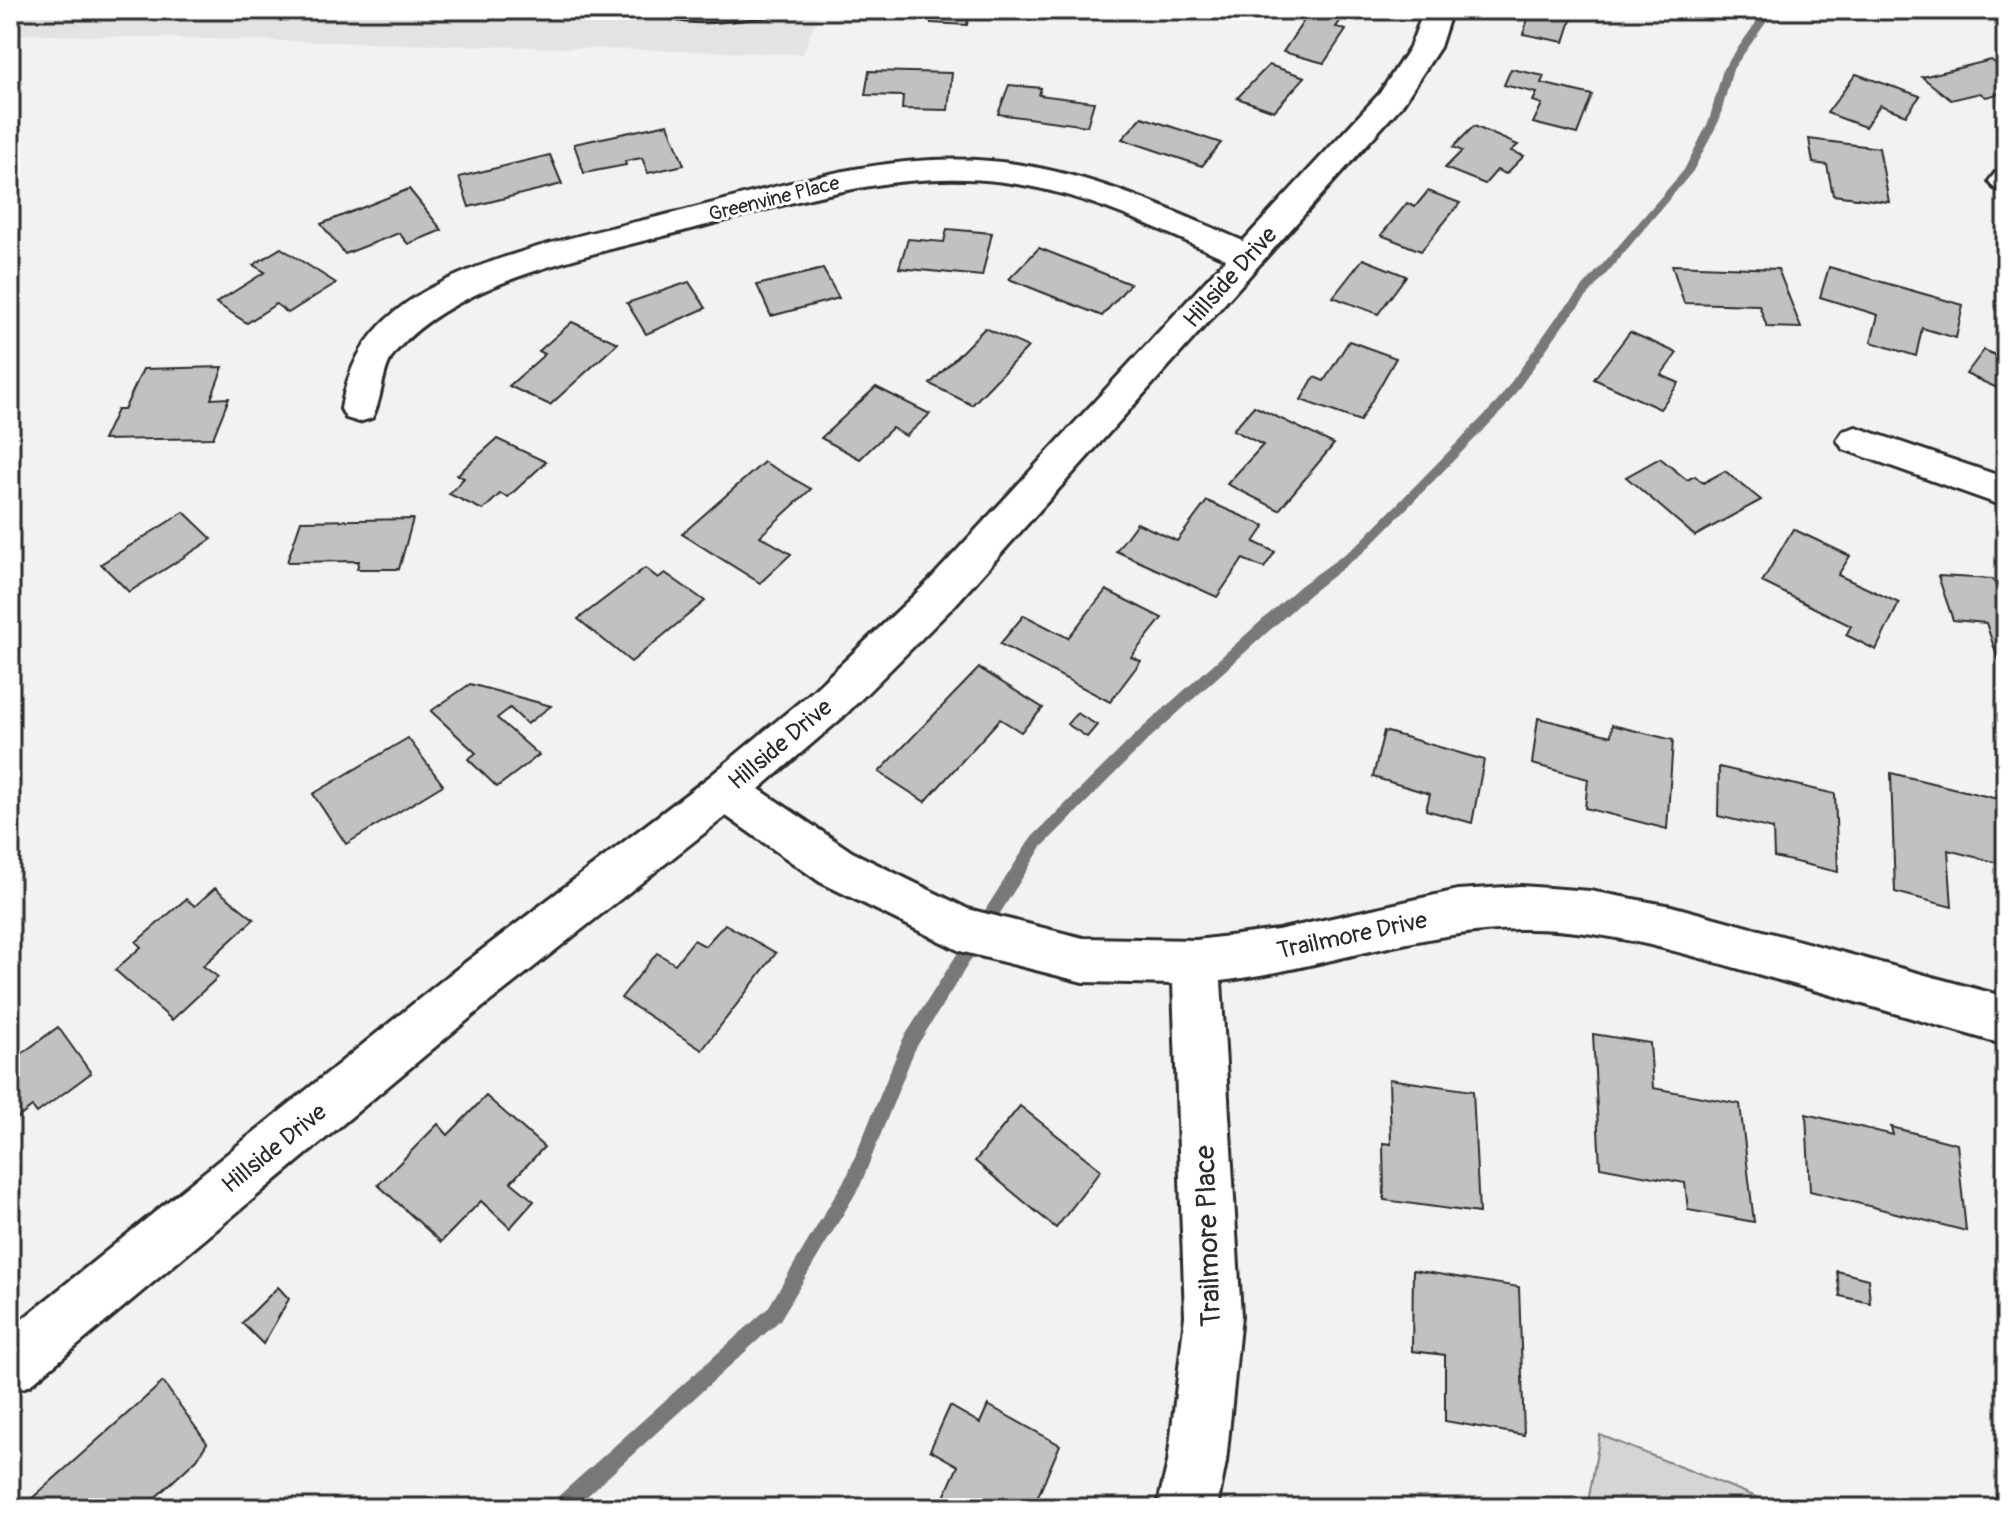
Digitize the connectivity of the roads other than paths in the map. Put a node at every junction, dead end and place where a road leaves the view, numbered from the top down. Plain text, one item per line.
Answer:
1 (664, 10) edge
2 (773, 10) edge
3 (1438, 10) edge
4 (1249, 256) junction
5 (359, 409) dead end
6 (1856, 440) dead end
7 (2006, 493) edge
8 (725, 791) junction
9 (1196, 962) junction
10 (2006, 1021) edge
11 (10, 1365) edge
12 (1187, 1508) edge

1 - 2 lane
3 - 4 street, Hillside Drive
4 - 5 street, Greenvine Place
4 - 8 street, Hillside Drive
6 - 7 street
8 - 9 street, Trailmore Drive
8 - 11 street, Hillside Drive
9 - 10 street, Trailmore Drive
9 - 12 street, Trailmore Place

